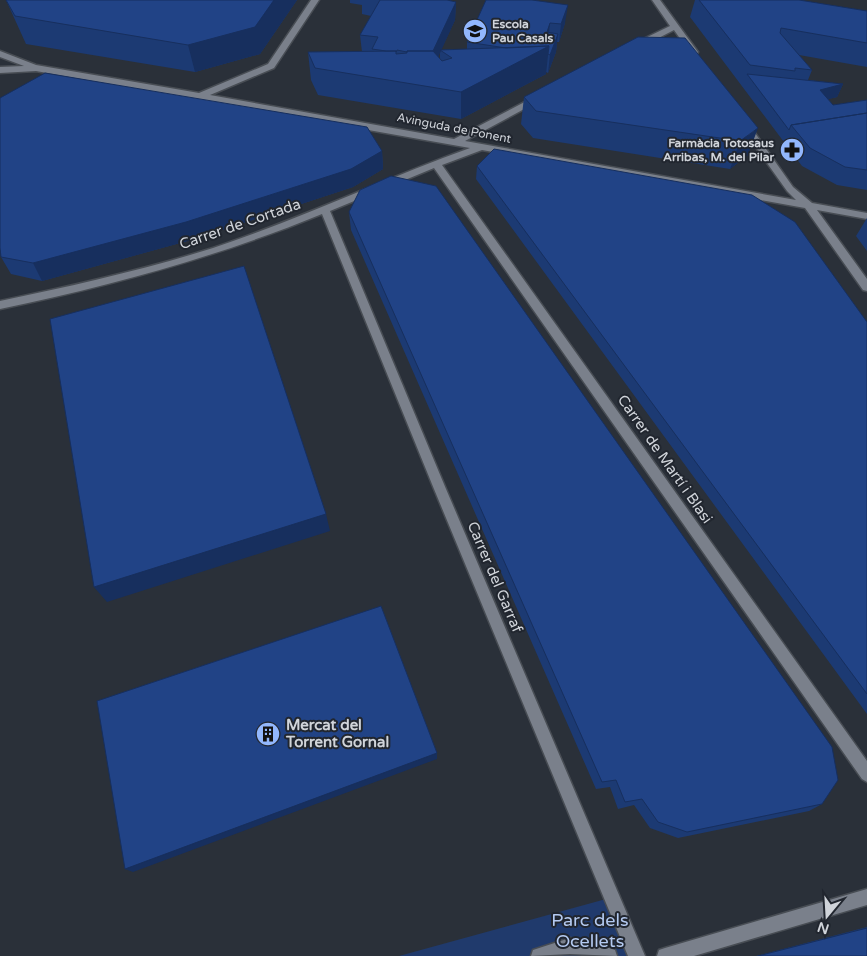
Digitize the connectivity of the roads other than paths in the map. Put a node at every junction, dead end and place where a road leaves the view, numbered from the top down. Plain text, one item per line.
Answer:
1 (315, 0) edge
2 (656, 0) edge
3 (676, 26) junction
4 (632, 49) edge
5 (0, 54) edge
6 (699, 58) edge
7 (36, 68) junction
8 (0, 70) edge
9 (546, 94) edge
10 (202, 95) junction
11 (739, 116) edge
12 (457, 141) junction
13 (482, 147) junction
14 (436, 163) junction
15 (808, 205) junction
16 (326, 210) junction
17 (867, 216) edge
18 (867, 287) edge
19 (0, 305) edge
20 (867, 774) edge
21 (867, 897) edge
22 (572, 951) edge
23 (539, 956) edge
24 (610, 956) edge
25 (637, 956) edge
26 (665, 956) edge

1 - 10 street
2 - 3 street
3 - 4 street
3 - 6 street
5 - 7 street, Avinguda de Ponent
7 - 8 street, Avinguda de Ponent
7 - 10 street, Avinguda de Ponent
9 - 12 street
10 - 12 street, Avinguda de Ponent
11 - 15 street
12 - 13 street, Avinguda de Ponent
13 - 14 street, Carrer de Cortada
13 - 15 street, Avinguda de Ponent
14 - 16 street, Carrer de Cortada
14 - 20 street, Carrer de Martí i Blasi
15 - 17 street, Avinguda de Ponent
15 - 18 street
16 - 19 street, Carrer de Cortada
16 - 25 street, Carrer del Garraf
21 - 26 street
22 - 23 street
22 - 24 street

